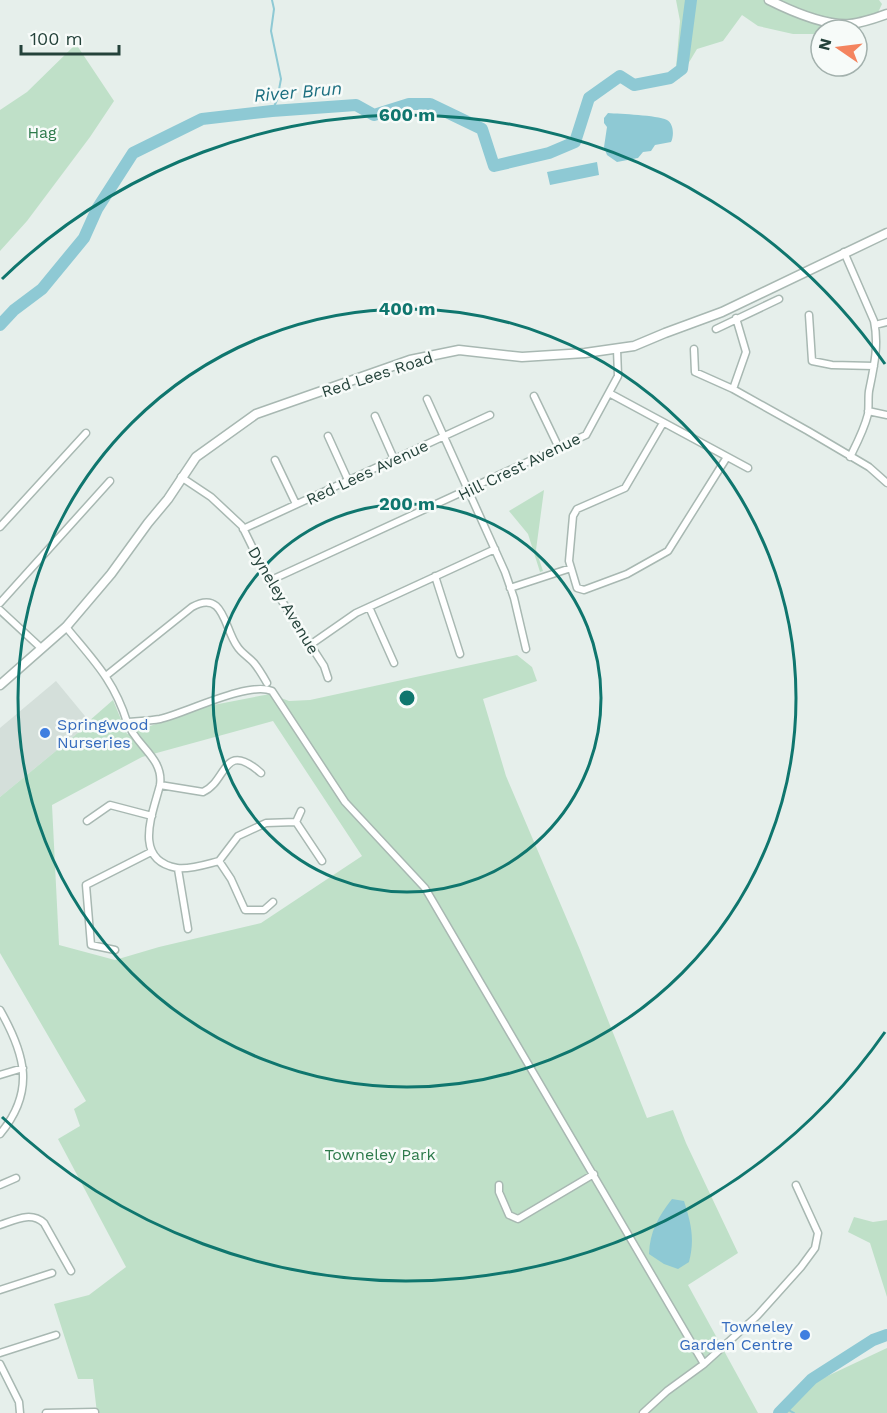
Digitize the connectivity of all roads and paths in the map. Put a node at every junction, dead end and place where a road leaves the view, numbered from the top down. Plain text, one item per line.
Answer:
1 (768, 0) edge
2 (887, 14) edge
3 (887, 233) edge
4 (844, 252) junction
5 (779, 299) dead end
6 (809, 315) dead end
7 (736, 319) junction
8 (887, 322) edge
9 (875, 325) junction
10 (716, 329) dead end
11 (617, 349) junction
12 (694, 349) dead end
13 (874, 366) junction
14 (733, 390) junction
15 (609, 393) junction
16 (534, 396) dead end
17 (427, 399) dead end
18 (868, 411) junction
19 (490, 415) dead end
20 (887, 415) edge
21 (375, 416) dead end
22 (663, 423) junction
23 (86, 433) dead end
24 (328, 436) dead end
25 (444, 436) junction
26 (559, 448) junction
27 (727, 457) junction
28 (850, 457) junction
29 (394, 459) junction
30 (275, 460) dead end
31 (748, 468) dead end
32 (181, 477) junction
33 (348, 480) junction
34 (110, 481) dead end
35 (887, 483) edge
36 (469, 491) junction
37 (296, 504) junction
38 (0, 527) edge
39 (243, 529) junction
40 (495, 549) junction
41 (571, 568) junction
42 (435, 576) junction
43 (269, 582) junction
44 (510, 588) junction
45 (0, 603) edge
46 (369, 607) junction
47 (0, 610) edge
48 (66, 627) junction
49 (310, 645) junction
50 (41, 648) junction
51 (526, 649) dead end
52 (460, 654) dead end
53 (394, 663) dead end
54 (106, 675) junction
55 (328, 678) dead end
56 (267, 683) dead end
57 (0, 685) edge
58 (127, 722) junction
59 (261, 773) dead end
60 (160, 784) junction
61 (301, 811) dead end
62 (152, 816) junction
63 (87, 821) dead end
64 (296, 822) junction
65 (151, 852) junction
66 (219, 861) junction
67 (322, 861) dead end
68 (178, 868) junction
69 (273, 902) dead end
70 (188, 929) dead end
71 (115, 950) dead end
72 (1, 1013) edge
73 (23, 1068) junction
74 (0, 1075) edge
75 (0, 1134) edge
76 (594, 1174) junction
77 (16, 1178) dead end
78 (0, 1185) edge
79 (499, 1185) dead end
80 (796, 1185) dead end
81 (0, 1226) edge
82 (70, 1271) dead end
83 (52, 1273) dead end
84 (0, 1290) edge
85 (56, 1335) dead end
86 (0, 1353) edge
87 (0, 1364) edge
88 (704, 1364) junction
89 (95, 1412) edge
90 (20, 1413) edge
91 (46, 1413) edge
92 (643, 1413) edge

1 - 2 street
3 - 4 street, Red Lees Road
4 - 9 street
4 - 11 street, Red Lees Road
5 - 7 street
6 - 13 street
7 - 10 street
7 - 14 street
8 - 9 street
9 - 13 street
11 - 15 street, Hill Crest Avenue
11 - 32 street, Red Lees Road
12 - 14 street
13 - 18 street
14 - 28 street
15 - 22 street
15 - 26 street, Hill Crest Avenue
16 - 26 street
17 - 25 street
18 - 20 street
18 - 28 street
19 - 25 street, Red Lees Avenue
21 - 29 street
22 - 27 street
22 - 41 street
23 - 38 street
24 - 33 street
25 - 29 street, Red Lees Avenue
25 - 36 street
26 - 36 street, Hill Crest Avenue
27 - 31 street
27 - 41 street
28 - 35 street
29 - 33 street, Red Lees Avenue
30 - 37 street
32 - 39 street, Dyneley Avenue
32 - 48 street, Red Lees Road
33 - 37 street, Red Lees Avenue
34 - 45 street
36 - 40 street
36 - 43 street, Hill Crest Avenue
37 - 39 street, Red Lees Avenue
39 - 43 street, Dyneley Avenue
40 - 42 street
40 - 44 street
41 - 44 street
42 - 46 street
42 - 52 street
43 - 49 street, Dyneley Avenue
44 - 51 street
46 - 49 street
46 - 53 street
47 - 50 street
48 - 50 street, Red Lees Road
48 - 54 street
49 - 55 street, Dyneley Avenue
50 - 57 street, Red Lees Road
54 - 56 street
54 - 58 street
58 - 60 street
58 - 76 street
59 - 60 street
60 - 62 street
61 - 64 street
62 - 63 street
62 - 65 street
64 - 66 street
64 - 67 street
65 - 68 street
65 - 71 street
66 - 68 street
66 - 69 street
68 - 70 street
72 - 73 street
73 - 74 street
73 - 75 street
76 - 79 street
76 - 88 street
77 - 78 street
80 - 88 street
81 - 82 street
83 - 84 street
85 - 86 street
87 - 90 street
88 - 92 street
89 - 91 street

